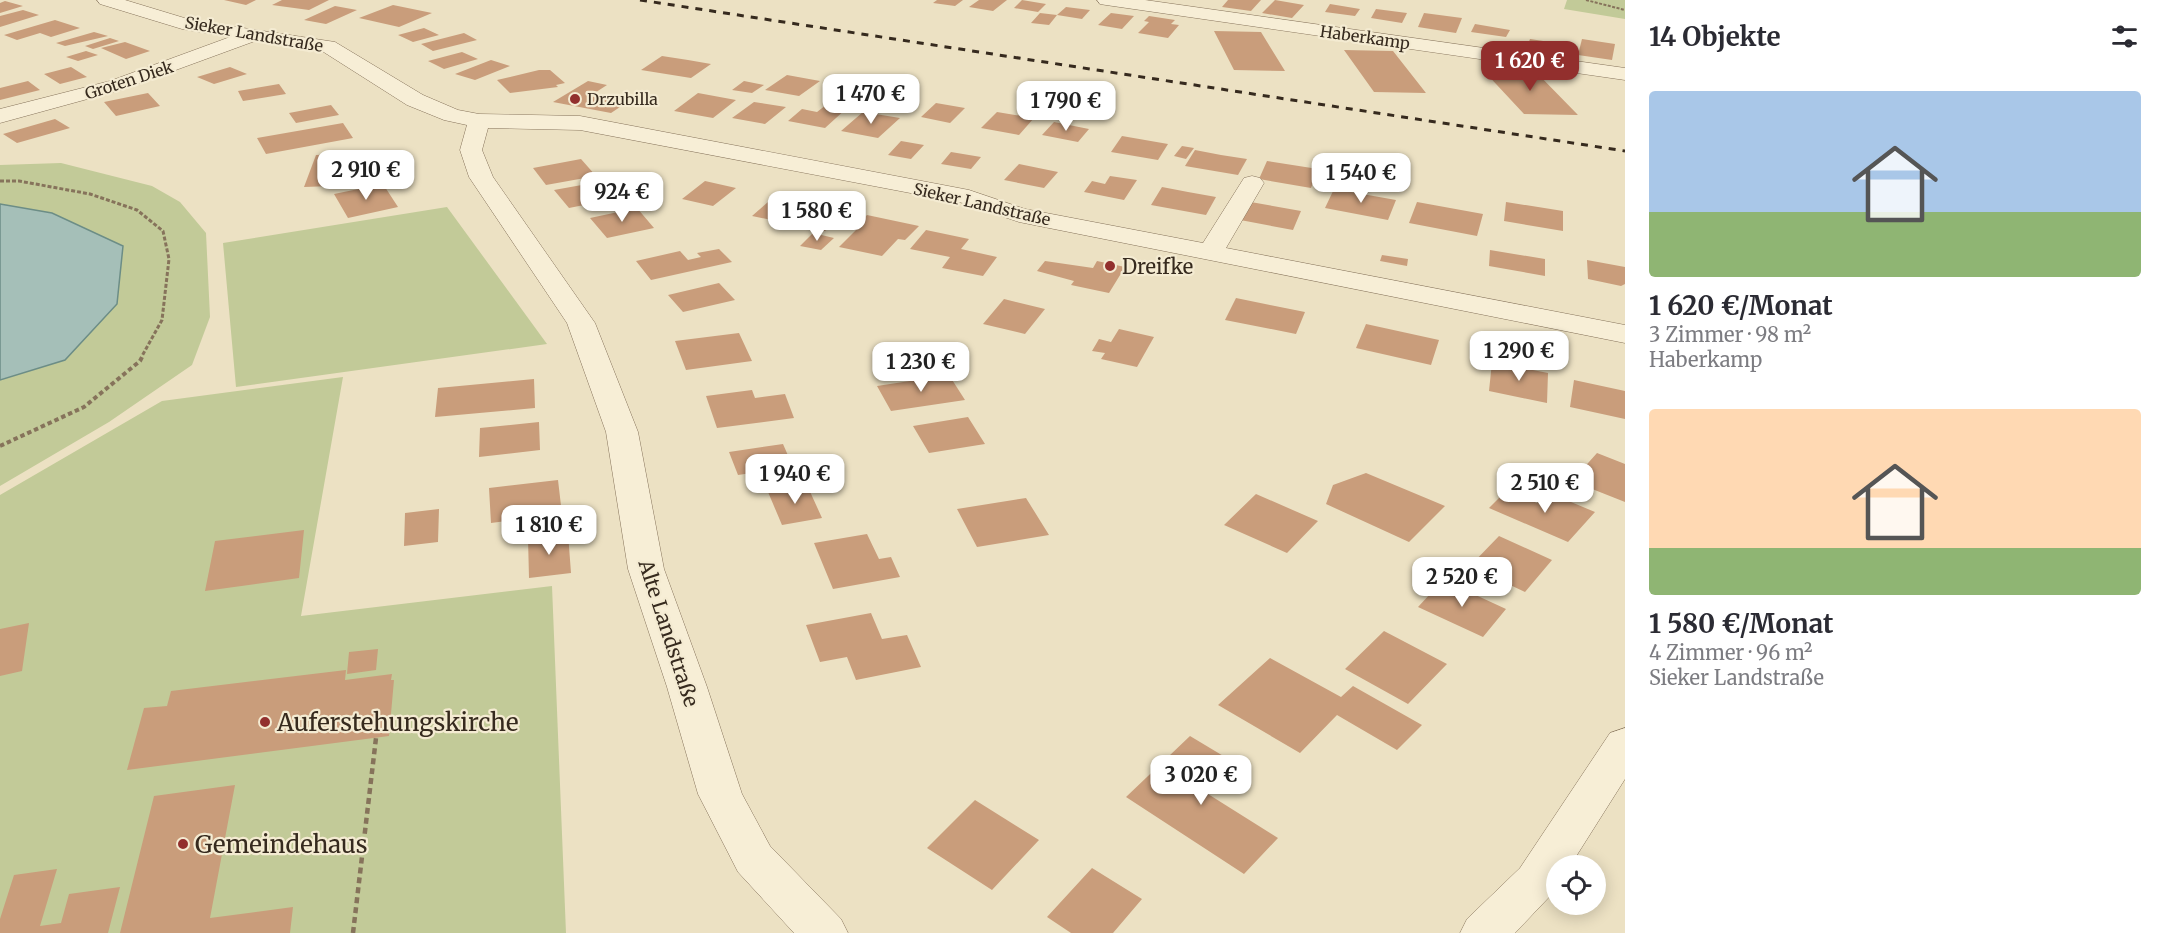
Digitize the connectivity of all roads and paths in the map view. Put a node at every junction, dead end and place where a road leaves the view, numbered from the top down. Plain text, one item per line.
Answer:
1 (106, 0) edge
2 (1106, 0) edge
3 (1586, 0) edge
4 (1625, 10) edge
5 (255, 35) junction
6 (1625, 74) edge
7 (0, 116) edge
8 (479, 121) junction
9 (0, 181) edge
10 (1252, 183) dead end
11 (1211, 251) junction
12 (1625, 334) edge
13 (0, 446) edge
14 (376, 738) dead end
15 (1625, 744) edge
16 (353, 933) edge
17 (824, 933) edge
18 (1484, 933) edge

1 - 5 street, Sieker Landstraße
2 - 6 street, Haberkamp
3 - 4 path
5 - 7 street, Groten Diek
5 - 8 street, Sieker Landstraße
8 - 11 street, Sieker Landstraße
8 - 17 street, Alte Landstraße
9 - 13 path
10 - 11 street
11 - 12 street, Sieker Landstraße
14 - 16 path
15 - 18 street

